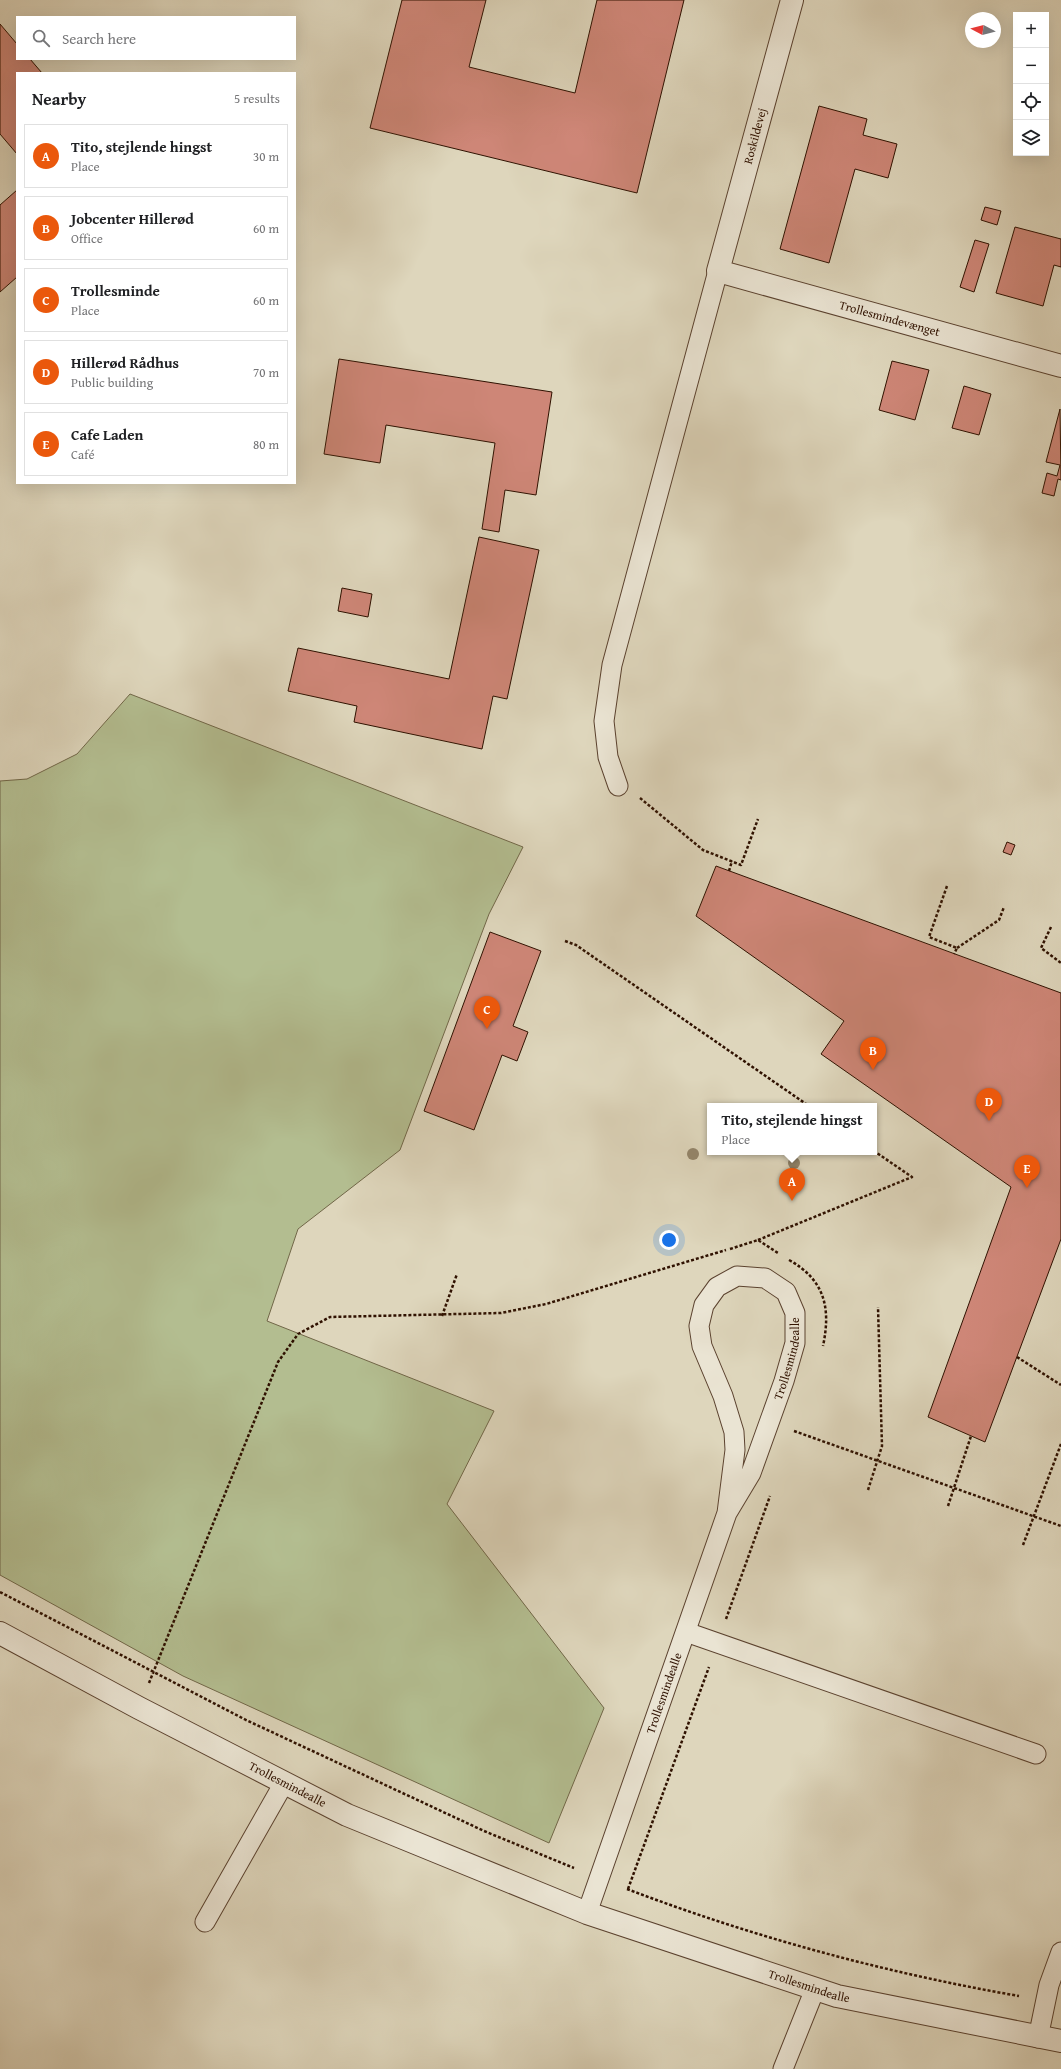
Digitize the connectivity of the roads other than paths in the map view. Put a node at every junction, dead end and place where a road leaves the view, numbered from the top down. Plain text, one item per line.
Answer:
1 (792, 0) edge
2 (718, 271) junction
3 (1061, 366) edge
4 (618, 786) dead end
5 (727, 1513) junction
6 (686, 1632) junction
7 (0, 1633) edge
8 (1036, 1754) dead end
9 (284, 1783) junction
10 (587, 1913) junction
11 (205, 1922) dead end
12 (1061, 1952) edge
13 (815, 1989) junction
14 (1038, 2038) junction
15 (1061, 2041) edge
16 (783, 2069) edge

1 - 2 street, Roskildevej
2 - 3 street, Trollesmindevænget
2 - 4 lane
5 - 5 lane, Trollesmindealle
5 - 6 lane, Trollesmindealle
6 - 8 lane
6 - 10 lane, Trollesmindealle
7 - 9 street, Trollesmindealle
9 - 10 street, Trollesmindealle
9 - 11 lane
10 - 13 street, Trollesmindealle
12 - 14 lane
13 - 14 street, Trollesmindealle
13 - 16 lane
14 - 15 street, Trollesmindealle

